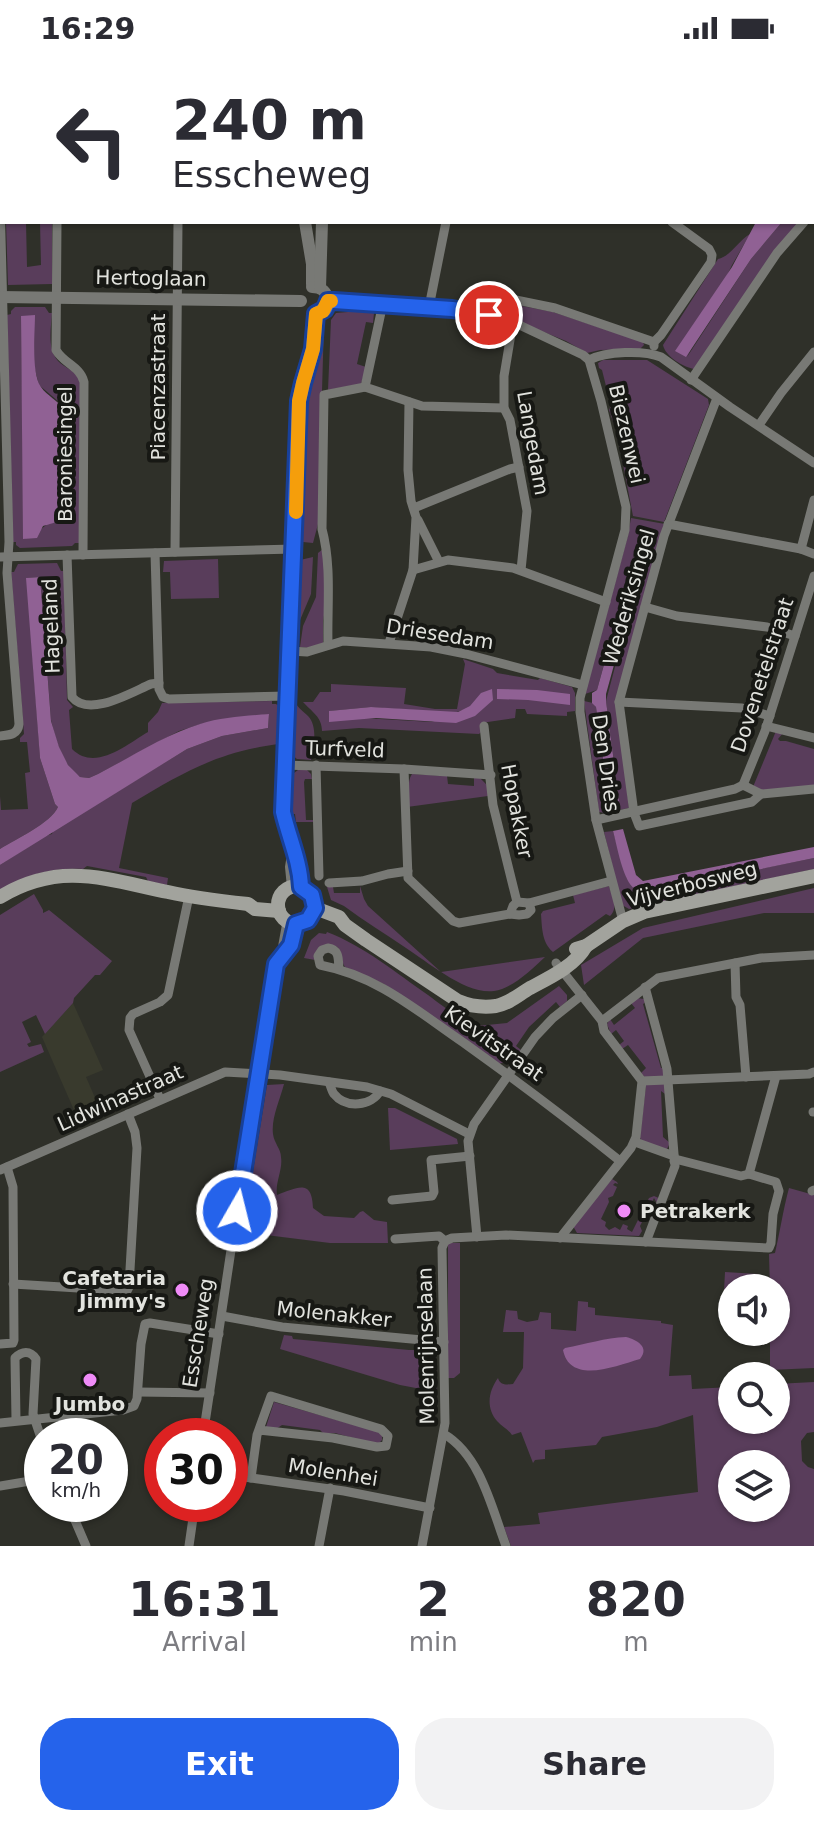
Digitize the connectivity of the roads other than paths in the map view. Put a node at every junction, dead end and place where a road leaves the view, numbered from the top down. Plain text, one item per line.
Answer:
1 (0, 224) edge
2 (57, 224) edge
3 (178, 224) edge
4 (305, 224) edge
5 (322, 224) edge
6 (446, 224) edge
7 (675, 224) edge
8 (692, 224) edge
9 (802, 224) edge
10 (687, 232) junction
11 (316, 288) junction
12 (1, 297) edge
13 (56, 297) junction
14 (176, 299) junction
15 (301, 301) junction
16 (328, 301) junction
17 (383, 303) junction
18 (429, 307) junction
19 (316, 314) junction
20 (489, 315) junction
21 (513, 322) junction
22 (654, 342) junction
23 (814, 352) edge
24 (652, 354) junction
25 (589, 360) junction
26 (691, 380) junction
27 (365, 387) junction
28 (717, 398) junction
29 (409, 402) junction
30 (504, 408) junction
31 (759, 425) junction
32 (814, 463) edge
33 (519, 467) junction
34 (814, 500) edge
35 (415, 512) junction
36 (626, 517) joint
37 (668, 524) junction
38 (294, 549) junction
39 (801, 549) junction
40 (175, 552) junction
41 (155, 553) junction
42 (814, 554) edge
43 (67, 555) junction
44 (83, 555) junction
45 (4, 557) edge
46 (439, 562) junction
47 (413, 570) junction
48 (521, 570) junction
49 (814, 576) edge
50 (606, 602) junction
51 (645, 607) junction
52 (795, 636) junction
53 (389, 643) junction
54 (328, 645) junction
55 (290, 651) junction
56 (159, 683) junction
57 (583, 685) junction
58 (287, 696) junction
59 (619, 702) junction
60 (768, 721) junction
61 (484, 726) dead end
62 (5, 735) edge
63 (814, 738) edge
64 (284, 765) junction
65 (316, 765) junction
66 (404, 769) junction
67 (491, 775) junction
68 (743, 785) junction
69 (814, 789) edge
70 (761, 794) junction
71 (634, 813) junction
72 (596, 820) junction
73 (408, 871) junction
74 (319, 876) dead end
75 (814, 876) edge
76 (611, 881) junction
77 (329, 883) dead end
78 (297, 887) junction
79 (189, 896) junction
80 (0, 897) edge
81 (517, 902) junction
82 (529, 903) junction
83 (313, 913) junction
84 (285, 914) junction
85 (510, 914) junction
86 (623, 921) junction
87 (814, 955) edge
88 (735, 963) junction
89 (559, 966) junction
90 (339, 969) dead end
91 (645, 987) junction
92 (582, 995) junction
93 (602, 1021) junction
94 (258, 1073) junction
95 (813, 1073) edge
96 (508, 1075) junction
97 (776, 1076) junction
98 (746, 1077) junction
99 (669, 1080) junction
100 (642, 1081) junction
101 (329, 1082) junction
102 (380, 1091) junction
103 (160, 1099) junction
104 (128, 1114) junction
105 (469, 1134) junction
106 (635, 1142) junction
107 (470, 1156) junction
108 (674, 1158) junction
109 (620, 1161) junction
110 (4, 1169) edge
111 (749, 1174) junction
112 (392, 1200) dead end
113 (477, 1237) junction
114 (560, 1238) junction
115 (395, 1239) dead end
116 (445, 1241) junction
117 (646, 1242) junction
118 (0, 1276) edge
119 (13, 1280) junction
120 (222, 1316) junction
121 (219, 1334) junction
122 (444, 1342) junction
123 (0, 1344) edge
124 (138, 1392) junction
125 (210, 1393) junction
126 (34, 1418) joint
127 (206, 1418) edge
128 (24, 1419) edge
129 (16, 1420) junction
130 (0, 1423) edge
131 (259, 1430) junction
132 (444, 1434) junction
133 (248, 1478) edge
134 (251, 1478) junction
135 (24, 1482) edge
136 (0, 1486) edge
137 (330, 1488) junction
138 (430, 1508) junction
139 (76, 1522) edge
140 (192, 1522) edge
141 (86, 1546) edge
142 (189, 1546) edge
143 (319, 1546) edge
144 (422, 1546) edge
145 (506, 1546) edge

1 - 12 street
2 - 13 street, Baroniesingel
3 - 14 street, Piacenzastraat
4 - 11 street
5 - 11 street
6 - 18 street
7 - 10 street
8 - 10 street
9 - 26 street
10 - 22 street
11 - 15 street
11 - 16 street
12 - 13 street, Hertoglaan
12 - 45 street
13 - 14 street, Hertoglaan
13 - 44 street, Baroniesingel
14 - 15 street, Hertoglaan
14 - 40 street, Piacenzastraat
15 - 19 street
16 - 17 street
16 - 19 street
17 - 18 street
17 - 27 street
18 - 20 street
19 - 38 street
20 - 21 street
20 - 22 street
21 - 25 street
21 - 30 street, Langedam
22 - 24 street
23 - 31 street
24 - 25 street
24 - 26 street
25 - 36 street, Biezenwei
26 - 28 street
27 - 29 street
27 - 54 street
28 - 31 street
28 - 37 street, Wederiksingel
29 - 30 street
29 - 35 street
30 - 33 street, Langedam
31 - 32 street
33 - 35 street
33 - 48 street, Langedam
34 - 39 street
35 - 46 street
35 - 47 street
36 - 50 street, Den Dries
37 - 39 street
37 - 51 street, Wederiksingel
38 - 40 street
38 - 55 street
39 - 42 street
40 - 41 street
41 - 44 street
41 - 56 street
43 - 44 street
43 - 45 street
43 - 56 street, Hageland
45 - 62 street
46 - 47 street
46 - 48 street
47 - 53 street
48 - 50 street
49 - 52 street, Dovenetelstraat
50 - 57 street, Den Dries
51 - 52 street
51 - 59 street, Wederiksingel
52 - 60 street, Dovenetelstraat
53 - 54 street, Driesedam
53 - 57 street, Driesedam
54 - 55 street, Driesedam
55 - 58 street
56 - 58 street
57 - 72 street, Den Dries
58 - 64 street
59 - 60 street
59 - 71 street, Wederiksingel
60 - 63 street
60 - 68 street, Dovenetelstraat
61 - 67 street, Hopakker
64 - 65 street, Turfveld
64 - 78 street
65 - 66 street, Turfveld
65 - 74 street
66 - 67 street, Turfveld
66 - 73 street, Turfveld
67 - 81 street, Hopakker
68 - 70 street
68 - 71 street
69 - 70 street
70 - 71 street
71 - 72 street
72 - 76 street, Den Dries
73 - 77 street
73 - 85 street
75 - 86 main road, Vijverbosweg
76 - 82 street
76 - 86 street, Den Dries
78 - 83 main road
78 - 84 main road
79 - 80 main road
79 - 84 main road
79 - 103 street
81 - 82 street
81 - 85 street
82 - 85 street
83 - 84 main road
83 - 89 main road, Vijverbosweg
84 - 94 street, Esscheweg
86 - 89 main road, Vijverbosweg
87 - 88 street
88 - 91 street
88 - 98 street
89 - 92 street
90 - 96 street, Kievitstraat
91 - 93 street
91 - 99 street
92 - 93 street
92 - 96 street
93 - 100 street
94 - 101 street, Lidwinastraat
94 - 103 street, Lidwinastraat
94 - 120 street, Esscheweg
95 - 97 street
96 - 105 street
96 - 109 street, Kievitstraat
97 - 98 street
97 - 111 street
98 - 99 street
99 - 100 street
99 - 108 street
100 - 106 street
101 - 102 street, Lidwinastraat
101 - 102 street
102 - 105 street, Lidwinastraat
103 - 104 street, Lidwinastraat
104 - 110 street, Lidwinastraat
104 - 119 street
105 - 107 street
106 - 108 street
106 - 109 street
107 - 112 street
107 - 113 street
108 - 111 street
108 - 117 street
109 - 114 street
110 - 119 street
111 - 117 street, Molenrijnselaan
113 - 114 street, Molenrijnselaan
113 - 116 street, Molenrijnselaan
114 - 117 street, Molenrijnselaan
115 - 116 street, Molenrijnselaan
116 - 122 street, Molenrijnselaan
118 - 119 street
119 - 123 street
120 - 121 street, Esscheweg
120 - 122 street, Molenakker
121 - 124 street
121 - 125 street, Esscheweg
122 - 132 street, Molenrijnselaan
124 - 125 street
124 - 126 street
125 - 127 street, Esscheweg
126 - 129 street
128 - 129 street
129 - 130 street
131 - 131 street
131 - 134 street
132 - 138 street, Molenrijnselaan
132 - 145 street
133 - 134 street, Molenhei
134 - 137 street, Molenhei
135 - 136 street
137 - 138 street, Molenhei
137 - 143 street
138 - 144 street, Molenrijnselaan
139 - 141 street
140 - 142 street

